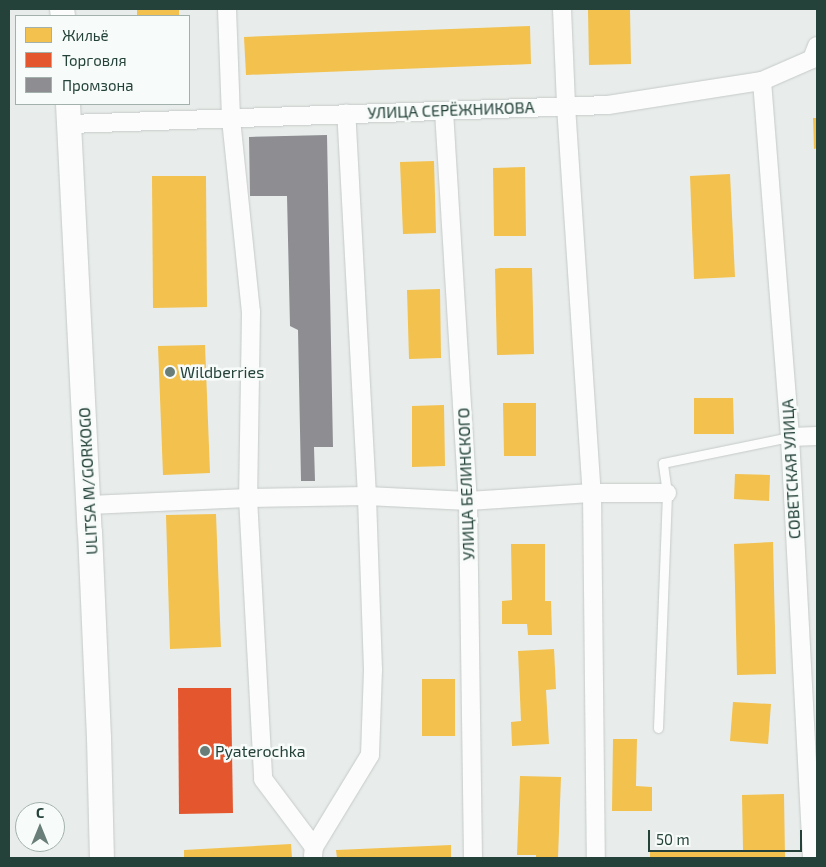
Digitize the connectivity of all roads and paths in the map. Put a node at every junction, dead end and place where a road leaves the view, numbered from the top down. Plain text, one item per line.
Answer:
1 (227, 9) edge
2 (562, 9) edge
3 (817, 46) edge
4 (762, 81) junction
5 (566, 106) junction
6 (444, 111) junction
7 (69, 114) edge
8 (346, 114) junction
9 (230, 119) junction
10 (817, 436) edge
11 (790, 437) junction
12 (592, 493) junction
13 (666, 493) junction
14 (367, 496) junction
15 (248, 498) junction
16 (468, 501) junction
17 (89, 505) junction
18 (658, 728) dead end
19 (313, 853) edge
20 (102, 858) edge
21 (473, 858) edge
22 (596, 858) edge
23 (812, 858) edge

1 - 9 street
2 - 5 street
3 - 4 street, УЛИЦА СЕРЁЖНИКОВА
4 - 5 street, УЛИЦА СЕРЁЖНИКОВА
4 - 11 street, СОВЕТСКАЯ УЛИЦА
5 - 6 street, УЛИЦА СЕРЁЖНИКОВА
5 - 12 street
6 - 8 street, УЛИЦА СЕРЁЖНИКОВА
6 - 16 street, УЛИЦА БЕЛИНСКОГО
7 - 9 street, УЛИЦА СЕРЁЖНИКОВА
7 - 17 main road, ULITSA M/GORKOGO
8 - 9 street, УЛИЦА СЕРЁЖНИКОВА
8 - 14 street
9 - 15 street
10 - 11 street
11 - 13 lane
11 - 23 street, СОВЕТСКАЯ УЛИЦА
12 - 13 street
12 - 16 street
12 - 22 street
13 - 18 lane
14 - 15 street
14 - 16 street
14 - 19 street
15 - 17 street
15 - 19 street
16 - 21 street, УЛИЦА БЕЛИНСКОГО
17 - 20 main road, ULITSA M/GORKOGO

